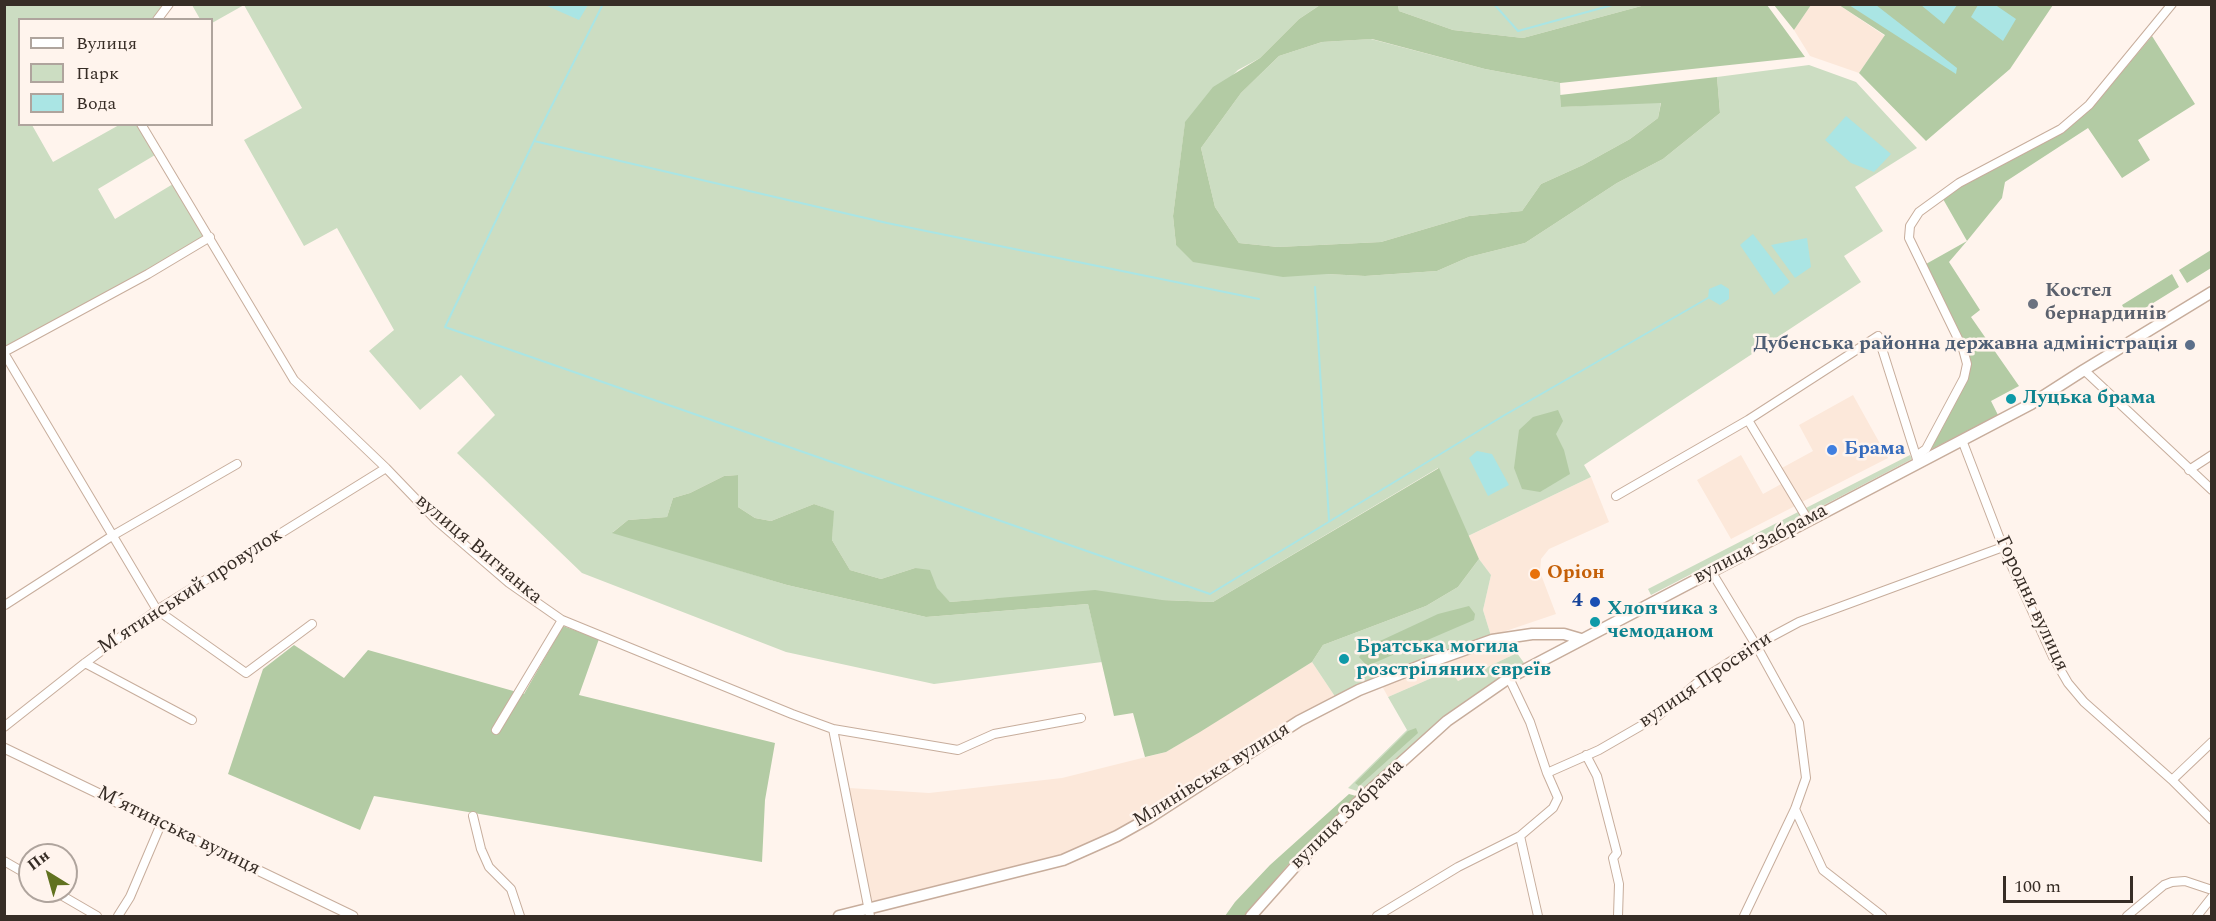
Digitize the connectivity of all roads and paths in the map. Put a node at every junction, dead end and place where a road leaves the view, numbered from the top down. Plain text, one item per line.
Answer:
1 (170, 4) edge
2 (2172, 4) edge
3 (159, 18) edge
4 (142, 126) edge
5 (210, 237) junction
6 (2211, 292) edge
7 (4, 352) edge
8 (2084, 369) junction
9 (1748, 420) junction
10 (1962, 440) junction
11 (2211, 455) edge
12 (1917, 460) junction
13 (237, 464) dead end
14 (386, 468) junction
15 (2189, 470) junction
16 (2211, 490) edge
17 (1616, 496) dead end
18 (1808, 520) junction
19 (112, 536) junction
20 (2003, 547) junction
21 (1711, 571) junction
22 (5, 605) edge
23 (157, 610) junction
24 (562, 620) junction
25 (312, 624) dead end
26 (1581, 639) junction
27 (1756, 645) junction
28 (85, 663) junction
29 (1509, 678) junction
30 (1081, 718) dead end
31 (192, 720) dead end
32 (4, 728) edge
33 (833, 729) junction
34 (496, 730) dead end
35 (2211, 742) edge
36 (4, 748) edge
37 (1586, 755) junction
38 (1547, 773) junction
39 (2172, 780) junction
40 (1796, 809) junction
41 (473, 816) dead end
42 (2211, 820) edge
43 (161, 824) junction
44 (1520, 836) junction
45 (4, 861) edge
46 (18, 869) edge
47 (2211, 891) edge
48 (2211, 897) edge
49 (75, 903) edge
50 (870, 912) edge
51 (97, 916) edge
52 (118, 916) edge
53 (353, 916) edge
54 (520, 916) edge
55 (839, 916) edge
56 (1251, 916) edge
57 (1377, 916) edge
58 (1538, 916) edge
59 (1618, 916) edge
60 (1744, 916) edge
61 (1882, 916) edge
62 (2127, 916) edge
63 (2197, 916) edge

1 - 3 street
2 - 12 street
4 - 5 street, вулиця Вигнанка
5 - 7 street
5 - 14 street, вулиця Вигнанка
6 - 8 main road, вулиця Забрама
7 - 19 street
8 - 10 main road, вулиця Забрама
8 - 15 street
9 - 12 street
9 - 17 street
9 - 18 street
10 - 12 main road, вулиця Забрама
10 - 20 street, Городня вулиця
11 - 15 street
12 - 18 main road, вулиця Забрама
13 - 19 street
14 - 23 street, Мʼятинський провулок
14 - 24 street, вулиця Вигнанка
15 - 16 street
18 - 21 main road, вулиця Забрама
19 - 22 street
19 - 23 street
20 - 27 street, вулиця Просвіти
20 - 39 street, Городня вулиця
21 - 26 main road, вулиця Забрама
21 - 27 street
23 - 25 street
23 - 28 street, Мʼятинський провулок
24 - 33 street, вулиця Вигнанка
24 - 34 street
26 - 29 main road, вулиця Забрама
26 - 50 main road, Млинівська вулиця
27 - 37 street, вулиця Просвіти
27 - 40 street
28 - 31 street
28 - 32 street, Мʼятинський провулок
29 - 38 street
29 - 56 main road, вулиця Забрама
30 - 33 street, вулиця Вигнанка
33 - 50 street
35 - 39 street
36 - 43 street, Мʼятинська вулиця
37 - 38 street, вулиця Просвіти
37 - 59 street
38 - 44 street
39 - 42 street, Городня вулиця
40 - 60 street
40 - 61 street
41 - 54 street
43 - 52 street
43 - 53 street, Мʼятинська вулиця
44 - 57 street
44 - 58 street
45 - 46 street
47 - 62 street
48 - 63 street
49 - 51 street
50 - 55 main road, Млинівська вулиця

